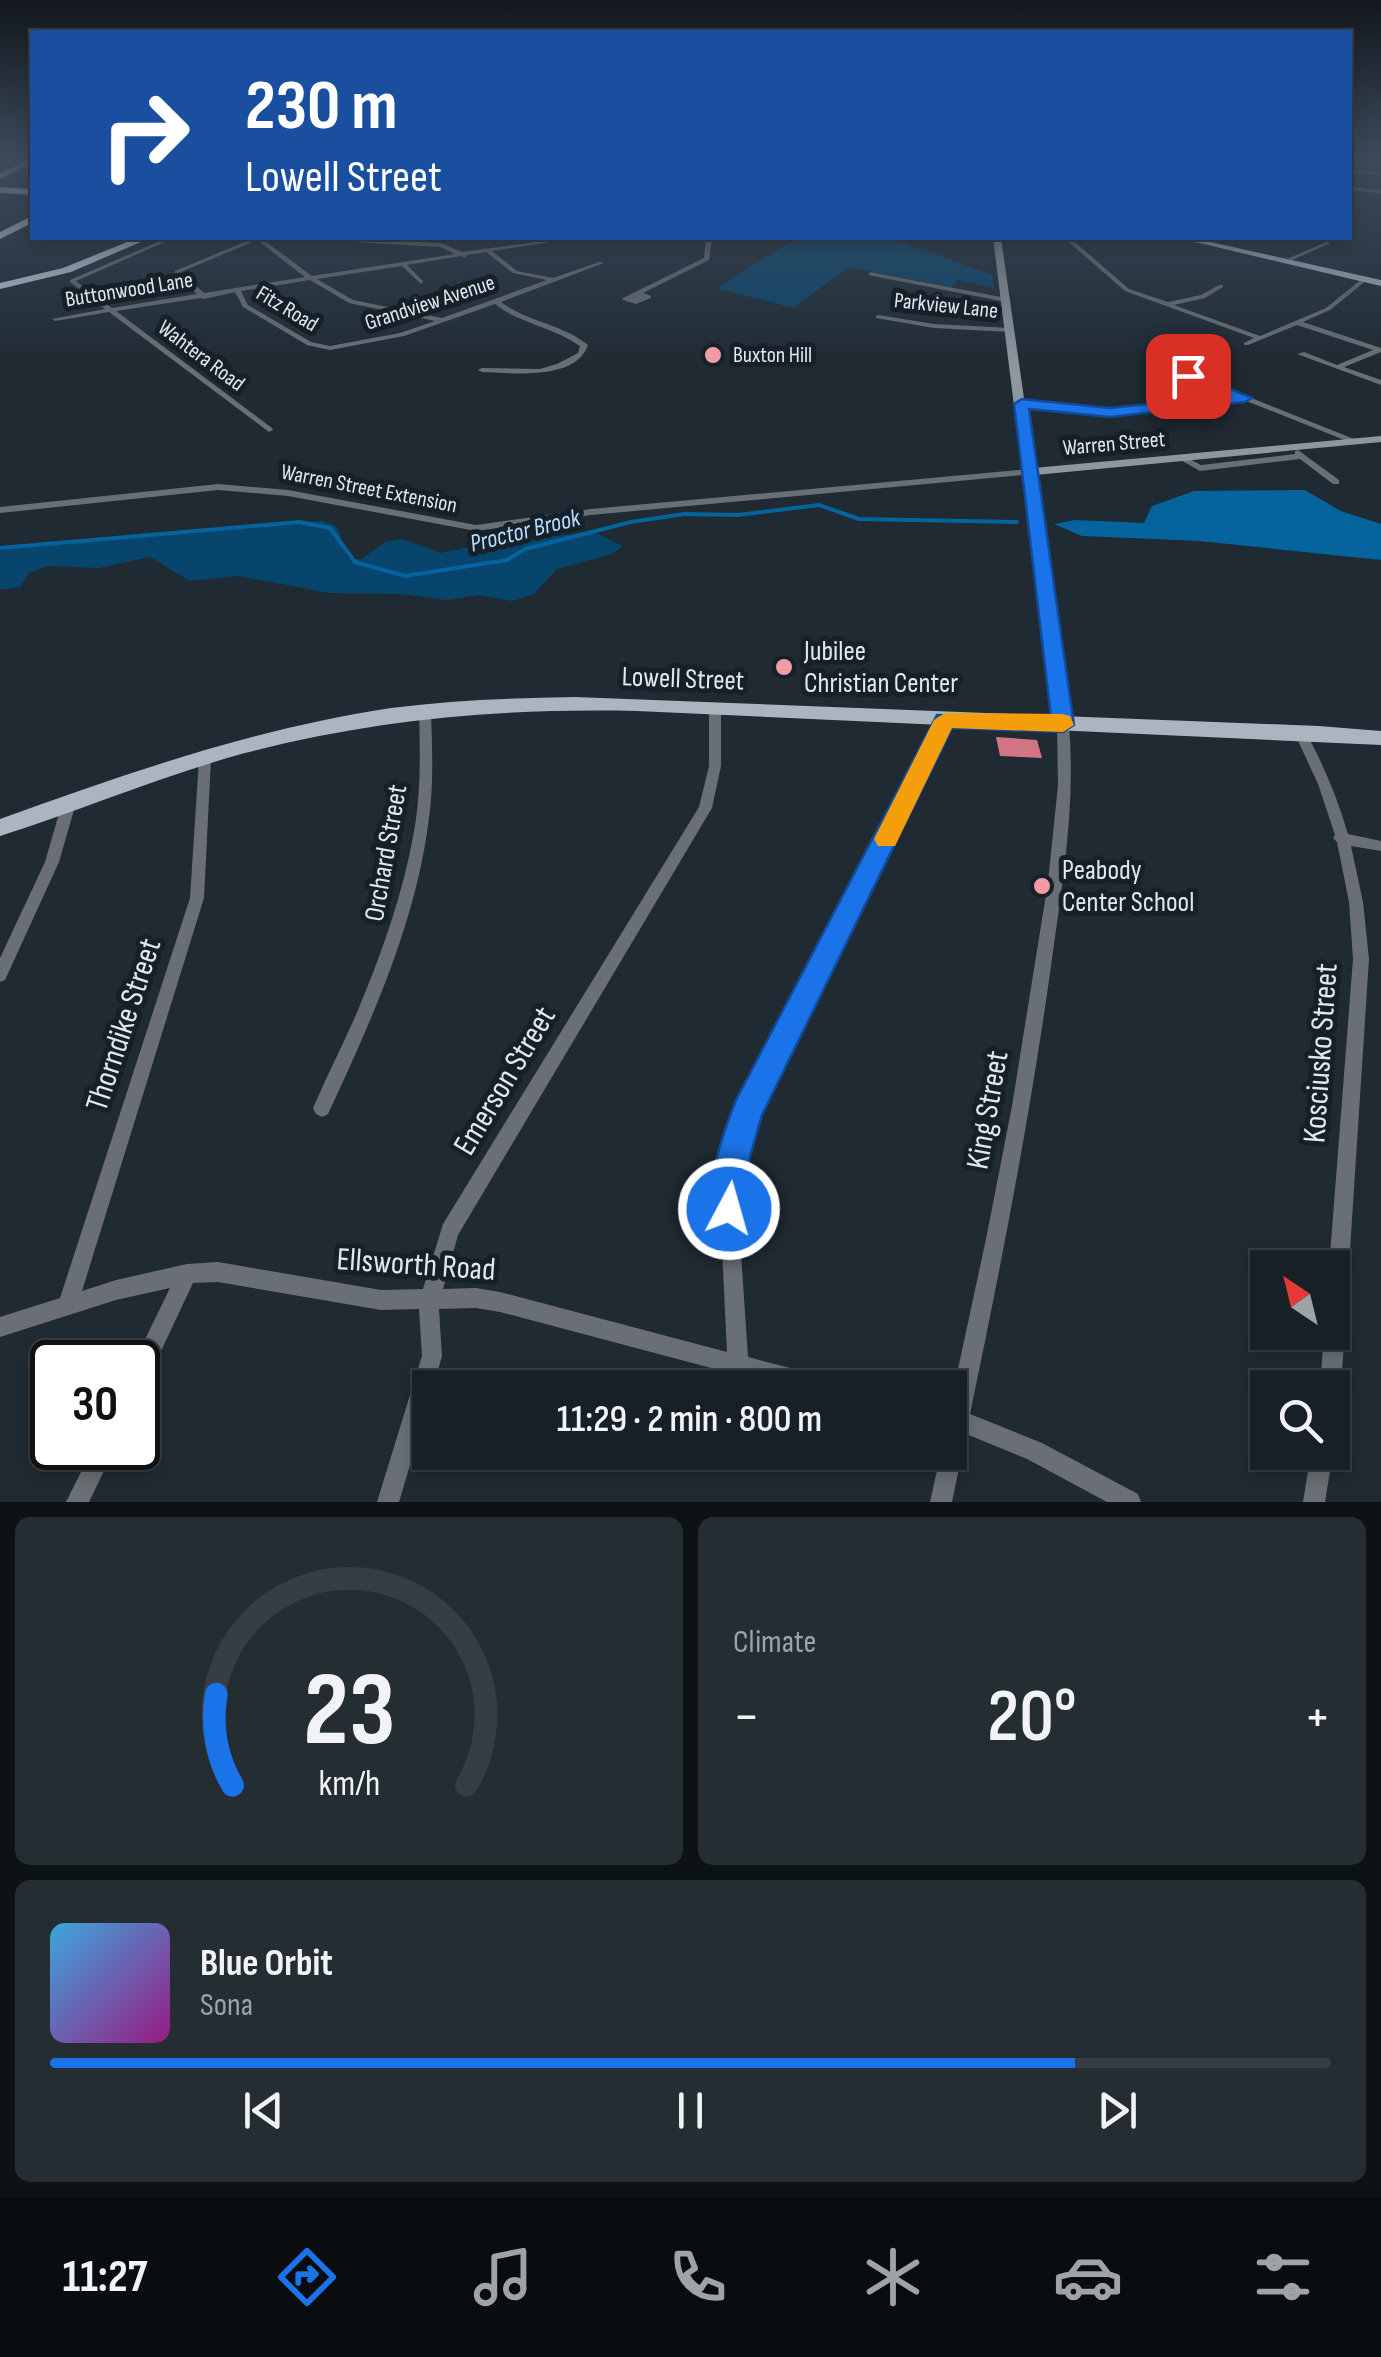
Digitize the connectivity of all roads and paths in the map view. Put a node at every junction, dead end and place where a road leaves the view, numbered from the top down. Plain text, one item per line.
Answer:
1 (121, 240) edge
2 (140, 240) edge
3 (166, 240) edge
4 (253, 240) edge
5 (261, 240) edge
6 (366, 240) edge
7 (553, 240) edge
8 (710, 240) edge
9 (997, 240) edge
10 (1069, 240) edge
11 (1193, 240) edge
12 (1328, 243) dead end
13 (489, 252) junction
14 (465, 256) junction
15 (1290, 259) junction
16 (601, 262) dead end
17 (405, 266) junction
18 (870, 274) dead end
19 (553, 279) junction
20 (1365, 279) junction
21 (316, 280) junction
22 (421, 282) dead end
23 (1381, 283) edge
24 (0, 285) edge
25 (1221, 286) dead end
26 (238, 292) junction
27 (638, 293) dead end
28 (204, 296) junction
29 (1006, 300) junction
30 (496, 301) junction
31 (1167, 305) junction
32 (110, 311) junction
33 (878, 316) dead end
34 (55, 319) dead end
35 (443, 320) junction
36 (1299, 324) junction
37 (1010, 330) junction
38 (1260, 338) junction
39 (1246, 344) dead end
40 (325, 348) joint
41 (1380, 350) edge
42 (1301, 354) dead end
43 (1338, 368) junction
44 (482, 370) dead end
45 (1188, 376) dead end
46 (1381, 383) edge
47 (1245, 398) junction
48 (1022, 404) junction
49 (269, 430) dead end
50 (1381, 439) edge
51 (1355, 442) junction
52 (1296, 452) junction
53 (1030, 472) junction
54 (1336, 482) dead end
55 (0, 510) edge
56 (716, 710) junction
57 (425, 711) junction
58 (945, 720) junction
59 (1063, 725) junction
60 (1300, 732) junction
61 (1381, 738) edge
62 (205, 759) junction
63 (70, 802) junction
64 (0, 828) edge
65 (1340, 838) junction
66 (1381, 846) edge
67 (0, 975) edge
68 (322, 1108) dead end
69 (187, 1274) junction
70 (429, 1302) junction
71 (68, 1305) junction
72 (0, 1327) edge
73 (156, 1340) edge
74 (738, 1366) junction
75 (754, 1370) edge
76 (964, 1370) edge
77 (1331, 1370) edge
78 (967, 1424) edge
79 (93, 1470) edge
80 (947, 1470) edge
81 (1319, 1470) edge
82 (77, 1502) edge
83 (388, 1502) edge
84 (942, 1502) edge
85 (1130, 1502) edge
86 (1314, 1502) edge

1 - 24 highway
2 - 24 highway
3 - 32 street, Wahtera Road
4 - 28 street
5 - 21 street
6 - 14 street
7 - 13 street, Buttonwood Lane
8 - 27 street
9 - 29 street
10 - 31 street
11 - 15 main road
12 - 15 street
13 - 14 street, Buttonwood Lane
13 - 19 street
14 - 17 street, Buttonwood Lane
15 - 20 main road
16 - 19 street, Grandview Avenue
17 - 21 street, Buttonwood Lane
17 - 22 street
18 - 29 street
19 - 30 street, Grandview Avenue
20 - 23 main road
20 - 36 street
21 - 26 street, Buttonwood Lane
21 - 35 street
25 - 31 street
26 - 28 street, Buttonwood Lane
26 - 40 street, Fitz Road
28 - 32 street, Buttonwood Lane
29 - 37 street
30 - 35 street, Grandview Avenue
30 - 44 street
31 - 38 street
32 - 34 street, Buttonwood Lane
32 - 49 street, Wahtera Road
33 - 37 street, Parkview Lane
35 - 40 street, Grandview Avenue
36 - 38 street
36 - 41 street
37 - 48 street
38 - 39 street
41 - 43 street
42 - 43 street
43 - 46 street
45 - 47 street
47 - 48 street
47 - 51 street
48 - 53 street
50 - 51 street, Warren Street
51 - 52 street, Warren Street
52 - 53 street, Warren Street
52 - 54 street
53 - 55 street, Warren Street Extension
53 - 59 street
56 - 57 main road, Lowell Street
56 - 58 main road, Lowell Street
56 - 70 street, Emerson Street
57 - 62 main road, Lowell Street
57 - 68 street, Orchard Street
58 - 59 main road, Lowell Street
58 - 74 street
59 - 60 main road, Lowell Street
59 - 76 street, King Street
60 - 61 main road, Lowell Street
60 - 65 street, Kosciusko Street
62 - 63 main road, Lowell Street
62 - 71 street, Thorndike Street
63 - 64 main road, Lowell Street
63 - 67 street
65 - 66 street
65 - 77 street, Kosciusko Street
69 - 70 street, Ellsworth Road
69 - 71 street, Ellsworth Road
69 - 73 street
70 - 74 street, Ellsworth Road
70 - 83 street, Emerson Street
71 - 72 street, Ellsworth Road
74 - 75 street, Ellsworth Road
78 - 85 street
79 - 82 street
80 - 84 street, King Street
81 - 86 street

